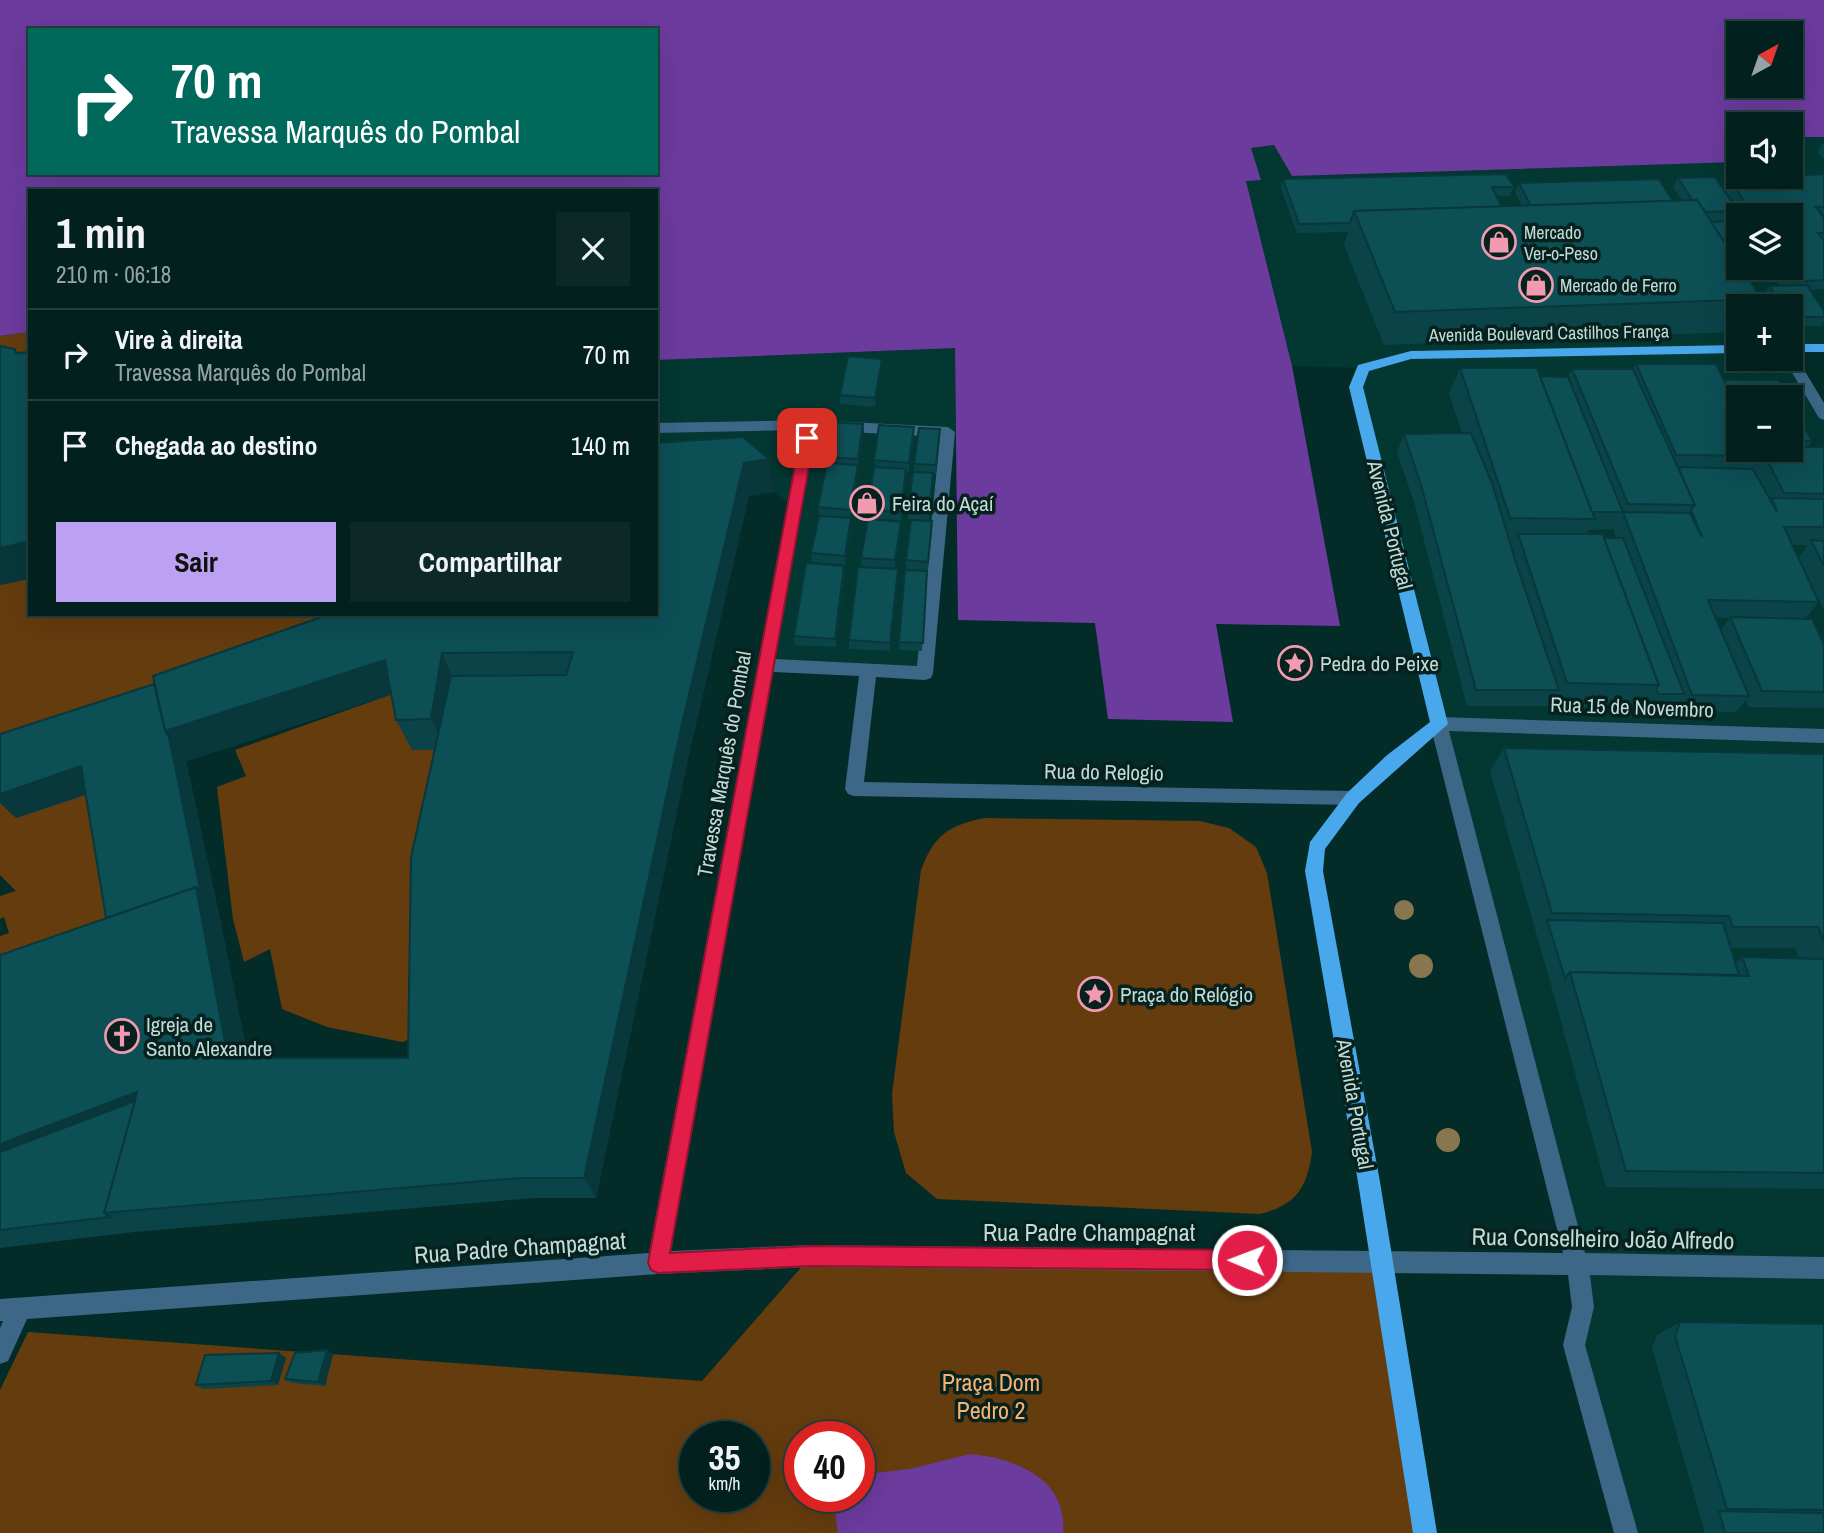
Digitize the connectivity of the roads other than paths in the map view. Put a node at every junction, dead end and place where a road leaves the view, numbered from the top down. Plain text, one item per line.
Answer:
1 (1803, 348) edge
2 (1824, 348) edge
3 (1726, 349) edge
4 (1363, 368) joint
5 (1798, 371) edge
6 (1824, 415) edge
7 (809, 425) junction
8 (658, 428) edge
9 (765, 665) junction
10 (867, 670) junction
11 (1439, 724) junction
12 (1824, 736) edge
13 (1353, 798) junction
14 (1381, 1261) junction
15 (658, 1263) junction
16 (1577, 1264) junction
17 (1824, 1268) edge
18 (11, 1309) edge
19 (0, 1353) edge
20 (1424, 1533) edge
21 (1626, 1533) edge

1 - 2 main road
3 - 4 main road, Avenida Boulevard Castilhos França
4 - 11 main road, Avenida Portugal
5 - 6 street
7 - 8 street
7 - 9 street, Travessa Marquês do Pombal
7 - 10 street
9 - 10 street
9 - 15 street, Travessa Marquês do Pombal
10 - 13 street, Rua do Relogio
11 - 12 street, Rua 15 de Novembro
11 - 13 main road, Avenida Portugal
11 - 16 street, Avenida Portugal
13 - 14 main road, Avenida Portugal
14 - 15 street, Rua Padre Champagnat
14 - 16 street, Rua Conselheiro João Alfredo
14 - 20 main road, Avenida Portugal
15 - 18 street, Rua Padre Champagnat
16 - 17 street, Rua Conselheiro João Alfredo
16 - 21 street, Avenida Portugal
18 - 19 street

